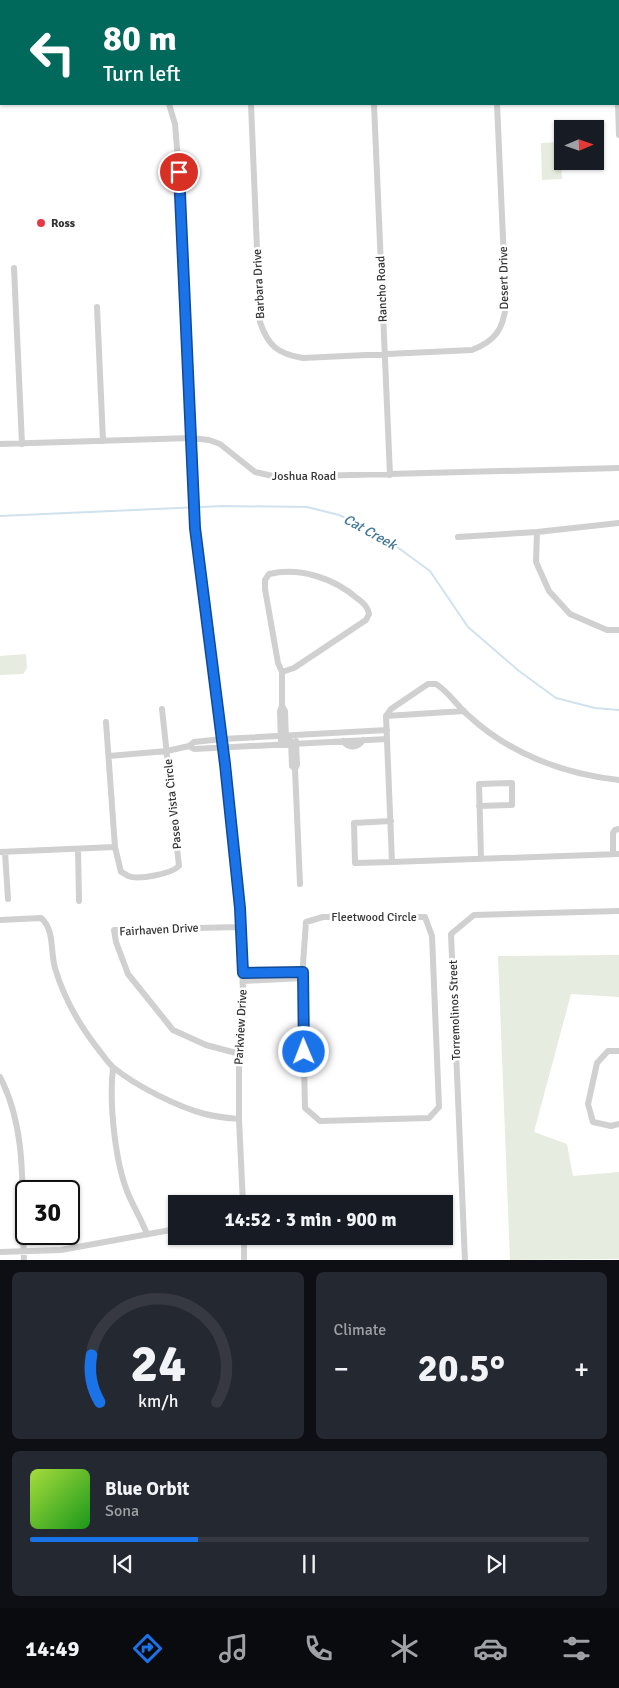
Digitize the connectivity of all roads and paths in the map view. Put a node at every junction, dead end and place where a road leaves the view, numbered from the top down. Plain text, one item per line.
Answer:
1 (169, 105) edge
2 (250, 105) edge
3 (374, 105) edge
4 (497, 105) edge
5 (618, 105) edge
6 (619, 135) edge
7 (14, 268) dead end
8 (97, 307) dead end
9 (384, 354) junction
10 (191, 438) junction
11 (103, 441) junction
12 (0, 444) edge
13 (22, 444) junction
14 (619, 468) edge
15 (390, 475) junction
16 (619, 523) edge
17 (536, 532) junction
18 (458, 537) dead end
19 (619, 630) edge
20 (282, 672) junction
21 (162, 709) dead end
22 (464, 711) junction
23 (386, 716) junction
24 (106, 722) dead end
25 (387, 730) junction
26 (362, 731) junction
27 (332, 733) junction
28 (288, 736) junction
29 (222, 739) junction
30 (387, 739) junction
31 (363, 740) junction
32 (332, 742) junction
33 (288, 744) junction
34 (190, 746) junction
35 (223, 747) junction
36 (167, 751) junction
37 (109, 756) junction
38 (619, 780) edge
39 (479, 806) junction
40 (390, 821) junction
41 (619, 829) edge
42 (116, 847) junction
43 (78, 849) junction
44 (2, 852) edge
45 (616, 854) edge
46 (481, 858) junction
47 (392, 862) junction
48 (300, 884) dead end
49 (8, 899) dead end
50 (79, 901) dead end
51 (619, 910) edge
52 (0, 920) edge
53 (240, 927) junction
54 (243, 973) junction
55 (302, 975) junction
56 (243, 981) junction
57 (619, 1050) edge
58 (240, 1054) junction
59 (113, 1068) junction
60 (0, 1077) edge
61 (239, 1119) junction
62 (619, 1124) edge
63 (243, 1195) edge
64 (168, 1230) edge
65 (147, 1234) junction
66 (244, 1245) edge
67 (0, 1252) edge
68 (24, 1252) junction
69 (24, 1260) edge
70 (244, 1260) edge
71 (465, 1260) edge

1 - 10 street, Parkview Drive
2 - 9 street, Barbara Drive
3 - 9 street, Rancho Road
4 - 9 street, Desert Drive
5 - 6 street
7 - 13 street
8 - 11 street
9 - 15 street, Rancho Road
10 - 11 street, Joshua Road
10 - 15 street, Joshua Road
10 - 29 street, Parkview Drive
11 - 13 street, Joshua Road
12 - 13 street, Joshua Road
14 - 15 street, Joshua Road
16 - 17 street
17 - 18 street
17 - 19 street
20 - 20 street
20 - 28 street
21 - 36 street, Paseo Vista Circle
22 - 23 street
22 - 23 street
22 - 38 street
23 - 25 street
24 - 37 street, Paseo Vista Circle
25 - 26 street
25 - 30 street
26 - 27 street
26 - 31 street
27 - 28 street
27 - 32 street
28 - 29 street
28 - 33 street
28 - 33 street
29 - 34 street
29 - 35 street, Parkview Drive
30 - 31 street
30 - 40 street
31 - 32 street
32 - 33 street
33 - 35 street
33 - 48 street
34 - 35 street
34 - 36 street
35 - 53 street, Parkview Drive
36 - 37 street
36 - 42 street, Paseo Vista Circle
37 - 42 street, Paseo Vista Circle
39 - 39 street
39 - 46 street
40 - 47 street
40 - 47 street
41 - 45 street
42 - 43 street
43 - 44 street
43 - 50 street
44 - 49 street
45 - 46 street
46 - 47 street
51 - 71 street, Torremolinos Street
52 - 59 street
53 - 54 street, Parkview Drive
53 - 58 street, Fairhaven Drive
54 - 55 street
54 - 56 street, Parkview Drive
55 - 55 street, Fleetwood Circle
55 - 56 street
56 - 58 street, Parkview Drive
57 - 62 street
58 - 61 street, Parkview Drive
59 - 61 street
59 - 65 street
60 - 68 street
61 - 63 street, Parkview Drive
64 - 65 street
65 - 68 street
66 - 70 street
67 - 68 street
68 - 69 street

